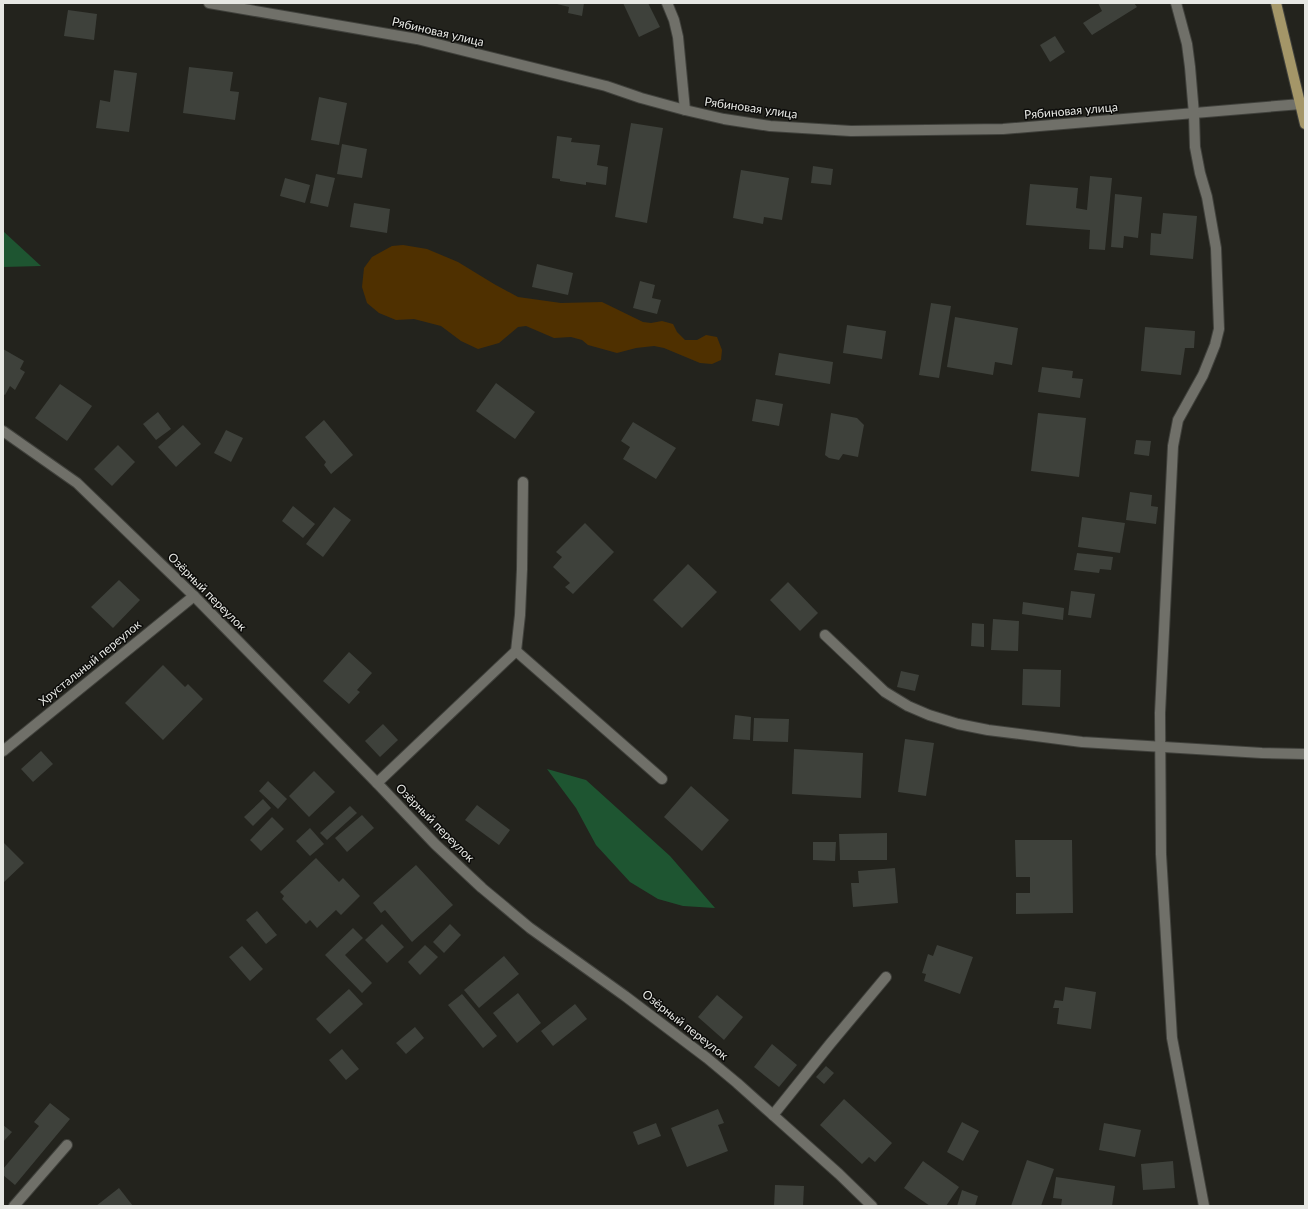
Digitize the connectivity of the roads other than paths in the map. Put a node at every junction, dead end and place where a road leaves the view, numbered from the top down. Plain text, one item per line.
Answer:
1 (209, 3) edge
2 (667, 3) edge
3 (1176, 3) edge
4 (1276, 3) edge
5 (1301, 104) junction
6 (684, 110) junction
7 (1194, 114) junction
8 (1305, 124) edge
9 (3, 431) edge
10 (523, 482) dead end
11 (194, 596) junction
12 (825, 635) dead end
13 (516, 651) junction
14 (1160, 747) junction
15 (3, 751) edge
16 (1305, 754) edge
17 (662, 779) dead end
18 (377, 783) junction
19 (886, 977) dead end
20 (773, 1115) junction
21 (67, 1145) dead end
22 (14, 1206) edge
23 (872, 1206) edge
24 (1204, 1206) edge

1 - 6 street, Рябиновая улица
2 - 6 street
3 - 7 street
4 - 5 main road
5 - 7 street, Рябиновая улица
5 - 8 main road
6 - 7 street, Рябиновая улица
7 - 14 street
9 - 11 street, Озёрный переулок
10 - 13 street
11 - 15 street, Хрустальный переулок
11 - 18 street, Озёрный переулок
12 - 14 street
13 - 17 street
13 - 18 street
14 - 16 street
14 - 24 street
18 - 20 street, Озёрный переулок
19 - 20 street
20 - 23 street, Озёрный переулок
21 - 22 street

